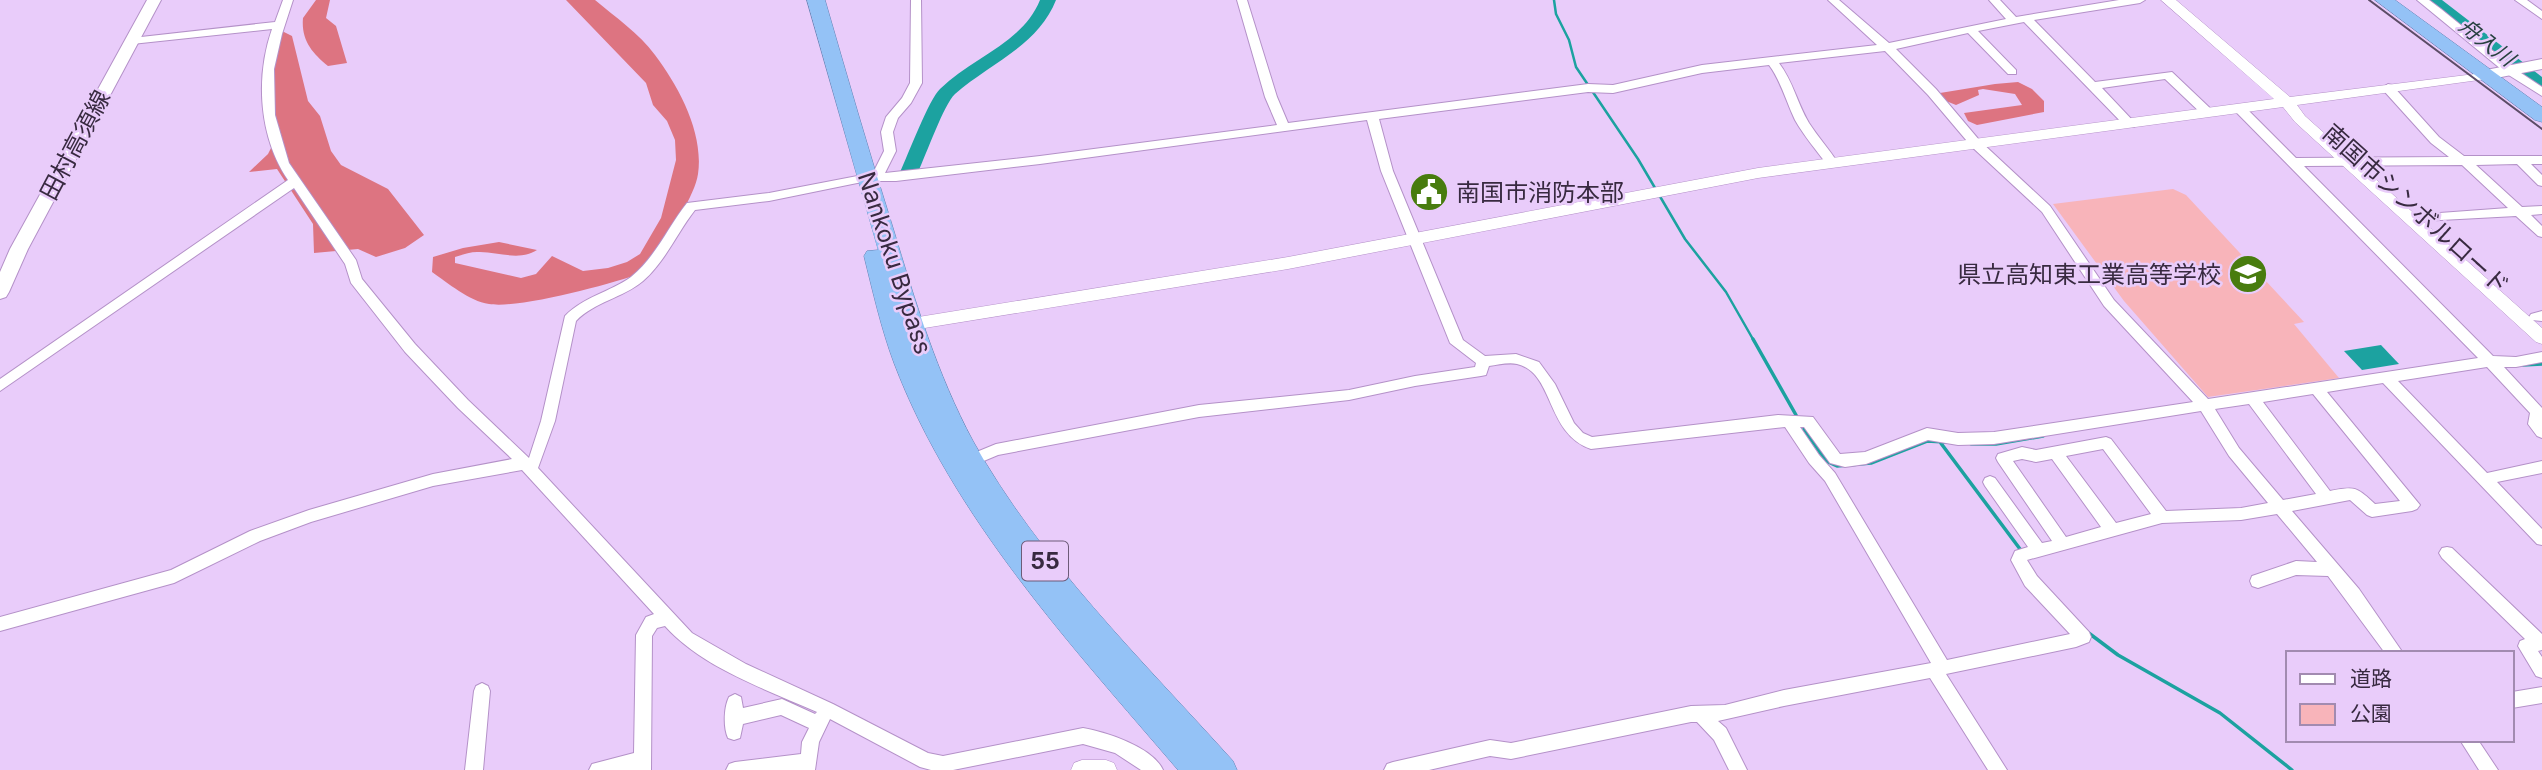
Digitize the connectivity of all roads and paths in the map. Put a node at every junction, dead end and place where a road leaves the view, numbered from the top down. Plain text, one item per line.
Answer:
1 (154, 0) edge
2 (288, 0) edge
3 (804, 0) edge
4 (816, 0) edge
5 (916, 0) edge
6 (1242, 0) edge
7 (1833, 0) edge
8 (1994, 0) edge
9 (2140, 0) edge
10 (2168, 0) edge
11 (2384, 0) edge
12 (2422, 0) edge
13 (2520, 0) edge
14 (2542, 16) edge
15 (2020, 20) junction
16 (279, 25) junction
17 (1971, 30) junction
18 (132, 41) junction
19 (1887, 47) junction
20 (1771, 60) junction
21 (2542, 64) edge
22 (2515, 69) junction
23 (2012, 72) dead end
24 (2486, 75) junction
25 (2092, 86) junction
26 (2388, 88) junction
27 (2542, 92) edge
28 (2287, 102) junction
29 (2239, 108) junction
30 (2208, 113) junction
31 (1372, 116) junction
32 (2542, 116) edge
33 (2130, 124) junction
34 (1284, 128) junction
35 (1976, 144) junction
36 (2353, 159) junction
37 (2463, 160) junction
38 (2520, 160) junction
39 (2542, 160) edge
40 (2293, 162) junction
41 (1832, 163) junction
42 (866, 177) junction
43 (295, 182) junction
44 (2542, 182) edge
45 (2542, 210) edge
46 (2516, 211) junction
47 (2426, 218) junction
48 (2542, 233) edge
49 (1414, 237) junction
50 (0, 292) edge
51 (2540, 318) edge
52 (902, 326) junction
53 (2542, 338) edge
54 (2542, 357) edge
55 (1483, 361) junction
56 (2490, 361) junction
57 (2385, 376) junction
58 (0, 386) edge
59 (2315, 387) junction
60 (2252, 397) junction
61 (2204, 404) junction
62 (1789, 421) junction
63 (2542, 432) edge
64 (2055, 452) junction
65 (965, 463) junction
66 (527, 467) junction
67 (2542, 467) edge
68 (2484, 479) junction
69 (1990, 482) dead end
70 (2328, 498) junction
71 (2280, 508) junction
72 (2162, 517) junction
73 (2112, 530) junction
74 (2540, 535) edge
75 (2062, 543) junction
76 (2038, 550) junction
77 (2447, 554) dead end
78 (2332, 569) junction
79 (2258, 581) dead end
80 (668, 618) junction
81 (0, 624) edge
82 (2541, 643) edge
83 (2394, 651) edge
84 (1938, 669) junction
85 (2542, 671) edge
86 (482, 691) dead end
87 (2542, 695) edge
88 (2514, 700) edge
89 (735, 717) dead end
90 (822, 717) junction
91 (1703, 717) junction
92 (2469, 742) edge
93 (643, 764) edge
94 (808, 765) edge
95 (956, 766) edge
96 (474, 770) edge
97 (598, 770) edge
98 (735, 770) edge
99 (1082, 770) edge
100 (1106, 770) edge
101 (1154, 770) edge
102 (1196, 770) edge
103 (1223, 770) edge
104 (1393, 770) edge
105 (1738, 770) edge
106 (1998, 770) edge
107 (2489, 770) edge

1 - 18 main road, 田村高須線
2 - 16 street
3 - 42 highway, Nankoku Bypass / 55
4 - 42 highway, Nankoku Bypass / 55
5 - 42 street
6 - 34 street
7 - 19 street
8 - 15 street
9 - 15 street
10 - 28 street
11 - 24 highway
12 - 22 street
13 - 14 street
15 - 17 street
15 - 25 street
16 - 18 street
16 - 43 street
17 - 19 street
17 - 23 street
18 - 50 main road, 田村高須線
19 - 20 street
19 - 35 street
20 - 31 street
20 - 41 street
21 - 22 main road
22 - 24 main road
22 - 27 street
24 - 26 street
24 - 32 highway
25 - 30 street
25 - 33 street
26 - 28 street
26 - 37 street
28 - 29 street
28 - 36 street, 南国市シンボルロード
28 - 36 street, 南国市シンボルロード
29 - 30 street
29 - 40 street
30 - 33 street
31 - 34 street
31 - 49 street
33 - 35 street
34 - 42 street
35 - 41 street
35 - 61 street
36 - 37 street
36 - 40 street
36 - 47 street, 南国市シンボルロード
36 - 53 street, 南国市シンボルロード
37 - 38 street
37 - 46 street
38 - 39 street
38 - 44 street
40 - 56 street
41 - 49 street
42 - 52 highway, Nankoku Bypass / 55
42 - 66 street
43 - 58 street
43 - 66 street
45 - 46 street
46 - 47 street
46 - 48 street
47 - 51 street, 南国市シンボルロード
49 - 52 street
49 - 55 street
52 - 65 highway, Nankoku Bypass / 55
54 - 56 street
55 - 62 street
55 - 65 street
56 - 57 street
56 - 63 street
57 - 59 street
57 - 68 street
59 - 60 street
59 - 70 street
60 - 61 street
60 - 70 street
61 - 62 street
61 - 71 street
62 - 84 street
64 - 72 street
64 - 73 street
64 - 75 street
65 - 102 highway, Nankoku Bypass / 55
65 - 103 highway, Nankoku Bypass / 55
66 - 80 street
66 - 81 street
67 - 68 street
68 - 74 street
69 - 76 street
70 - 71 street
71 - 72 street
71 - 78 street
72 - 73 street
73 - 75 street
75 - 76 street
76 - 84 street
77 - 82 street
78 - 79 street
78 - 83 street
80 - 90 street
80 - 93 street
82 - 85 street
84 - 91 street
84 - 106 street
86 - 96 street
87 - 88 street
89 - 90 street
90 - 94 street
90 - 95 street
91 - 104 street
91 - 105 street
92 - 107 street
93 - 97 street
94 - 98 street
95 - 101 street
99 - 100 street

